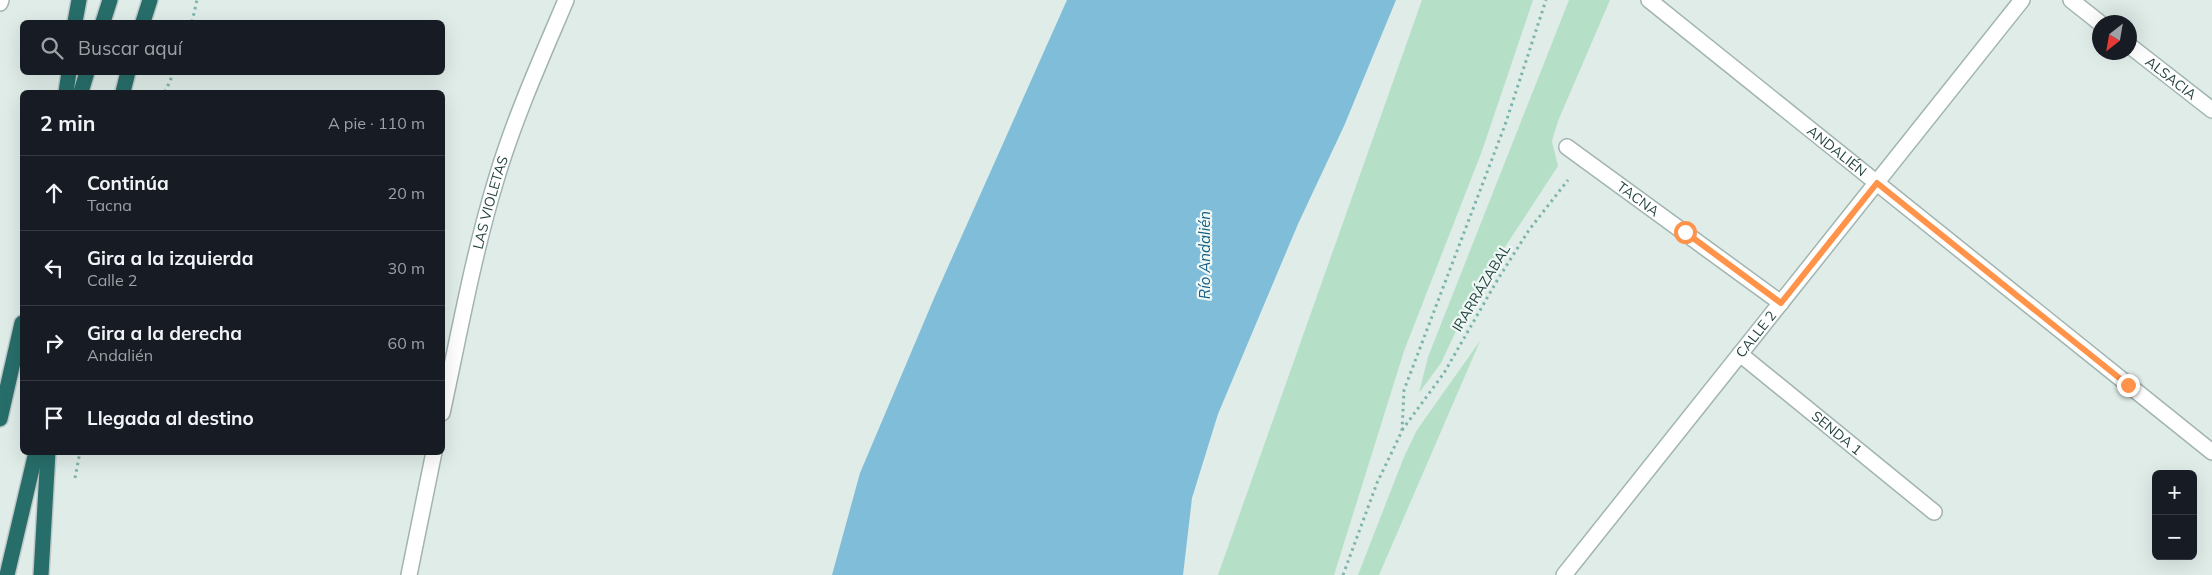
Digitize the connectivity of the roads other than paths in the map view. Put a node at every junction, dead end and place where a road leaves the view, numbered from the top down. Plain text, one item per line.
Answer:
1 (79, 0) edge
2 (110, 0) edge
3 (150, 0) edge
4 (566, 0) edge
5 (1650, 0) edge
6 (2022, 0) edge
7 (2071, 0) edge
8 (2092, 16) edge
9 (75, 20) edge
10 (104, 20) edge
11 (144, 20) edge
12 (2137, 51) edge
13 (69, 75) edge
14 (86, 75) edge
15 (127, 75) edge
16 (66, 90) edge
17 (82, 90) edge
18 (124, 90) edge
19 (2212, 110) edge
20 (1567, 147) dead end
21 (1877, 183) junction
22 (1781, 303) junction
23 (20, 332) edge
24 (1740, 354) junction
25 (445, 399) edge
26 (0, 419) edge
27 (2212, 452) edge
28 (35, 455) edge
29 (48, 455) edge
30 (433, 455) edge
31 (1934, 512) dead end
32 (6, 575) edge
33 (41, 575) edge
34 (408, 575) edge
35 (1564, 575) edge

1 - 9 highway
2 - 10 highway
3 - 11 highway
4 - 25 street, LAS VIOLETAS
5 - 21 street, ANDALIÉN
6 - 21 street, CALLE 2
7 - 8 street
12 - 19 street, ALSACIA
13 - 16 highway
14 - 17 highway
15 - 18 highway
20 - 22 street, TACNA
21 - 22 street, CALLE 2
21 - 27 street, ANDALIÉN
22 - 24 street, CALLE 2
23 - 26 highway
24 - 31 street, SENDA 1
24 - 35 street, CALLE 2
28 - 32 highway
29 - 33 highway
30 - 34 street

